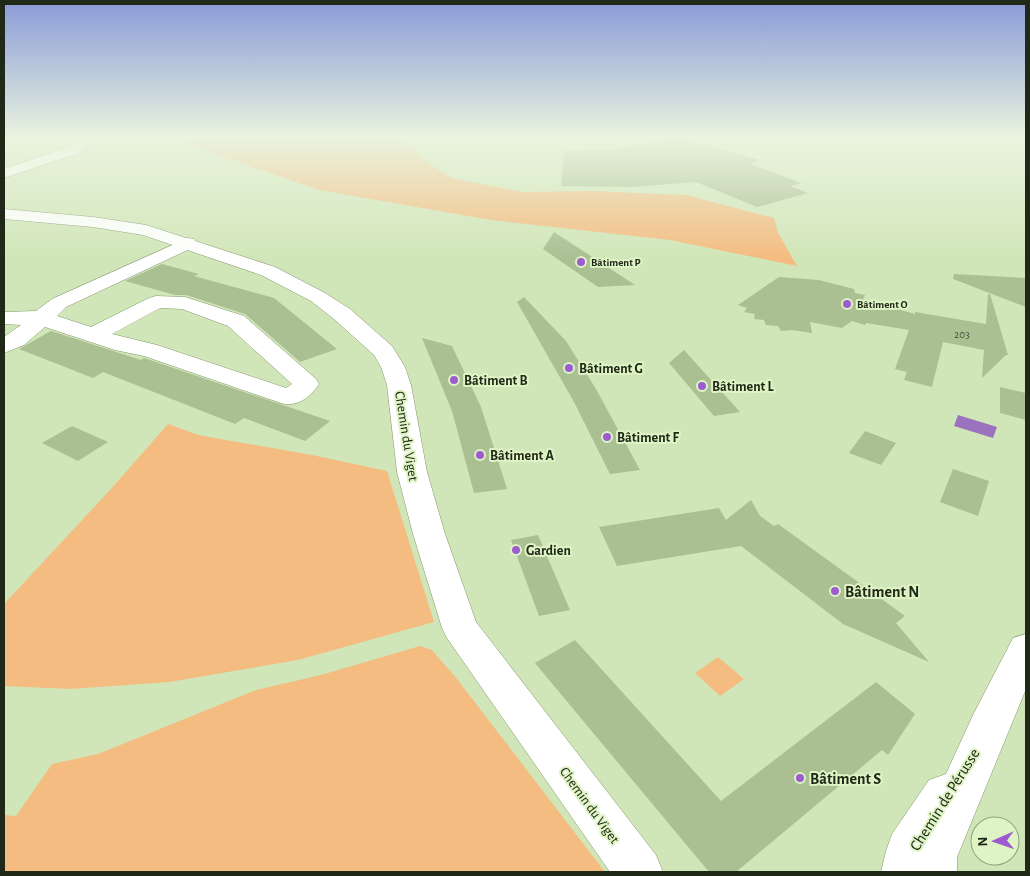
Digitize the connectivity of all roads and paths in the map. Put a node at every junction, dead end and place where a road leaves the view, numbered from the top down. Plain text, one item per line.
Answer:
1 (4, 214) edge
2 (188, 243) junction
3 (4, 318) edge
4 (40, 318) junction
5 (93, 335) junction
6 (4, 346) edge
7 (1026, 650) edge
8 (988, 728) junction
9 (639, 872) edge
10 (905, 872) edge
11 (933, 872) edge

1 - 2 street, Chemin du Viget
2 - 4 street
2 - 9 street, Chemin du Viget
3 - 4 street
4 - 5 street
4 - 6 street
5 - 5 street
7 - 8 street, Chemin de Pérusse
8 - 10 street, Chemin de Pérusse
8 - 11 street, Chemin de Pérusse

